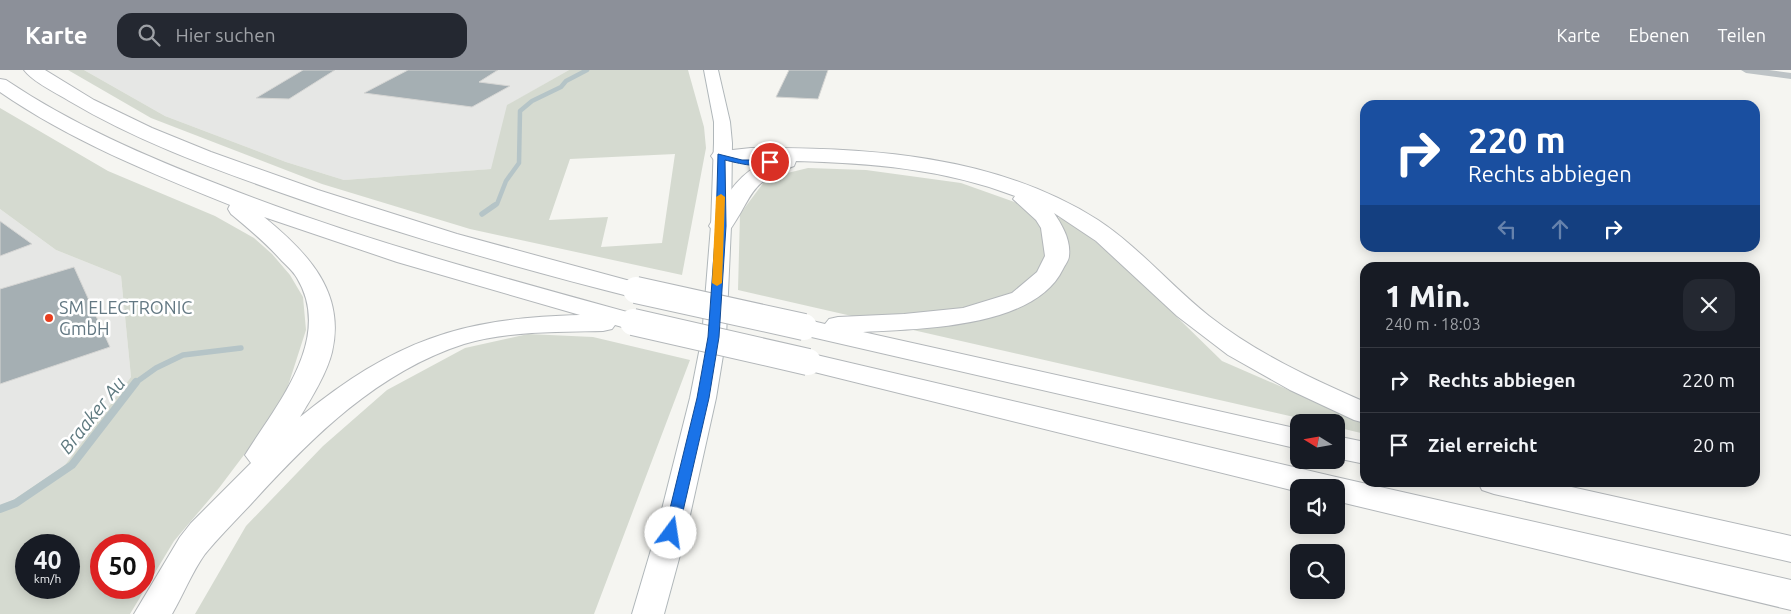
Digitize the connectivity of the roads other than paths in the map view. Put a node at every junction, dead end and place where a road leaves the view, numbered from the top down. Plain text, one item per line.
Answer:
1 (32, 70) edge
2 (712, 70) edge
3 (1746, 70) edge
4 (1791, 76) edge
5 (0, 84) edge
6 (721, 156) junction
7 (836, 156) junction
8 (787, 162) junction
9 (997, 182) junction
10 (220, 194) junction
11 (721, 226) junction
12 (633, 322) junction
13 (804, 327) junction
14 (1360, 411) edge
15 (1290, 436) edge
16 (1345, 449) edge
17 (1360, 453) edge
18 (1295, 479) edge
19 (1516, 487) edge
20 (1569, 487) edge
21 (1345, 491) edge
22 (1663, 520) junction
23 (192, 546) junction
24 (1791, 549) edge
25 (1791, 594) edge
26 (153, 614) edge
27 (648, 614) edge

1 - 13 highway, bridge
2 - 6 main road
3 - 4 street
5 - 10 highway
6 - 7 highway
6 - 8 highway
6 - 11 main road
7 - 8 highway
7 - 9 highway
8 - 11 highway
9 - 13 highway
9 - 14 highway
10 - 12 highway
10 - 23 highway
11 - 27 main road
12 - 18 highway, bridge
12 - 23 highway
13 - 15 highway
16 - 17 highway
19 - 22 highway
20 - 22 highway
21 - 25 highway
22 - 24 highway
23 - 26 highway

